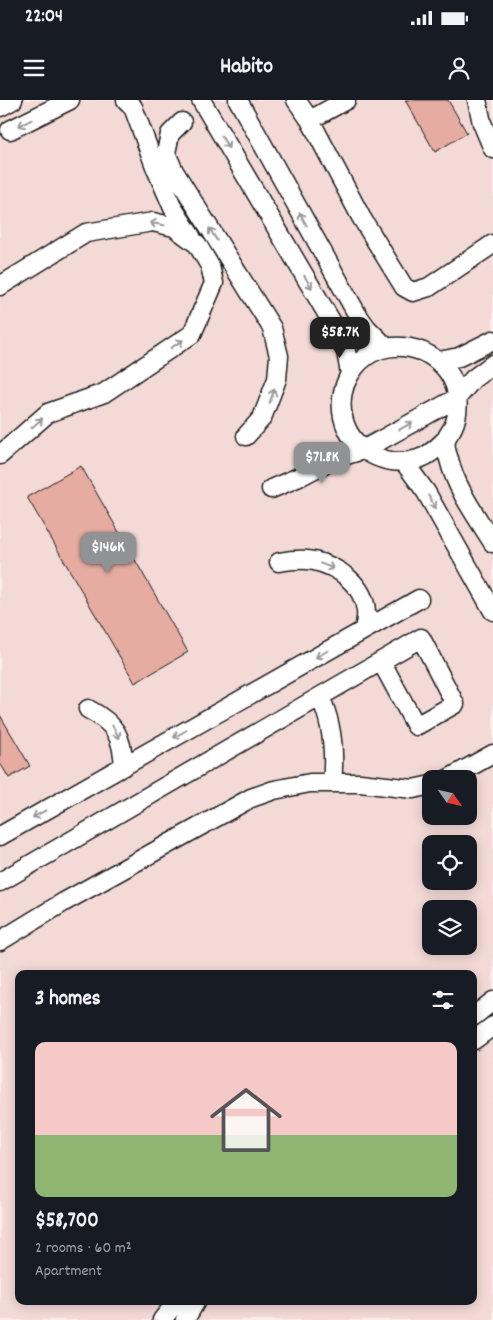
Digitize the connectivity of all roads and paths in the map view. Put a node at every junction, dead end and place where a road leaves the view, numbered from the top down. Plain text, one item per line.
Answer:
1 (13, 100) edge
2 (70, 100) edge
3 (126, 100) edge
4 (238, 100) edge
5 (296, 100) edge
6 (346, 100) edge
7 (477, 100) edge
8 (202, 103) edge
9 (0, 107) edge
10 (310, 120) junction
11 (182, 122) junction
12 (10, 130) dead end
13 (493, 149) edge
14 (151, 152) junction
15 (197, 244) junction
16 (493, 244) edge
17 (0, 286) edge
18 (245, 286) junction
19 (493, 340) edge
20 (386, 347) junction
21 (439, 361) junction
22 (493, 364) edge
23 (350, 374) junction
24 (457, 398) junction
25 (246, 436) dead end
26 (446, 439) junction
27 (363, 450) junction
28 (0, 455) edge
29 (404, 462) junction
30 (271, 489) dead end
31 (493, 543) edge
32 (279, 562) dead end
33 (419, 599) dead end
34 (493, 611) edge
35 (364, 630) junction
36 (381, 662) junction
37 (320, 697) junction
38 (88, 709) dead end
39 (493, 754) edge
40 (124, 766) junction
41 (466, 770) edge
42 (332, 783) junction
43 (422, 787) edge
44 (0, 836) edge
45 (0, 882) edge
46 (0, 941) edge
47 (493, 1002) edge
48 (477, 1014) edge
49 (493, 1026) edge
50 (477, 1038) edge
51 (174, 1305) edge
52 (194, 1305) edge
53 (162, 1320) edge
54 (185, 1320) edge

1 - 9 street
2 -> 12 street
3 - 14 street
20 -> 4 street
5 - 10 street
6 - 10 street
7 - 13 street
8 - 11 street
8 -> 23 street
10 - 16 street
11 - 14 street
18 -> 11 street
14 - 15 street
15 -> 17 street
15 - 18 street
28 -> 15 street
25 -> 18 street
19 - 21 street
20 - 21 street
20 - 23 street
21 - 24 street
22 - 24 street
23 - 27 street
24 - 26 street
27 -> 24 street
26 - 29 street
26 - 31 street
27 - 29 street
27 - 30 street
29 -> 34 street
32 -> 35 street
33 - 35 street
35 -> 40 street
36 - 36 street
36 - 37 street
37 - 42 street
37 - 45 street
38 -> 40 street
39 - 41 street
40 -> 44 street
42 - 43 street
42 - 46 street
47 - 48 street
49 - 50 street
51 - 53 street
52 - 54 street

